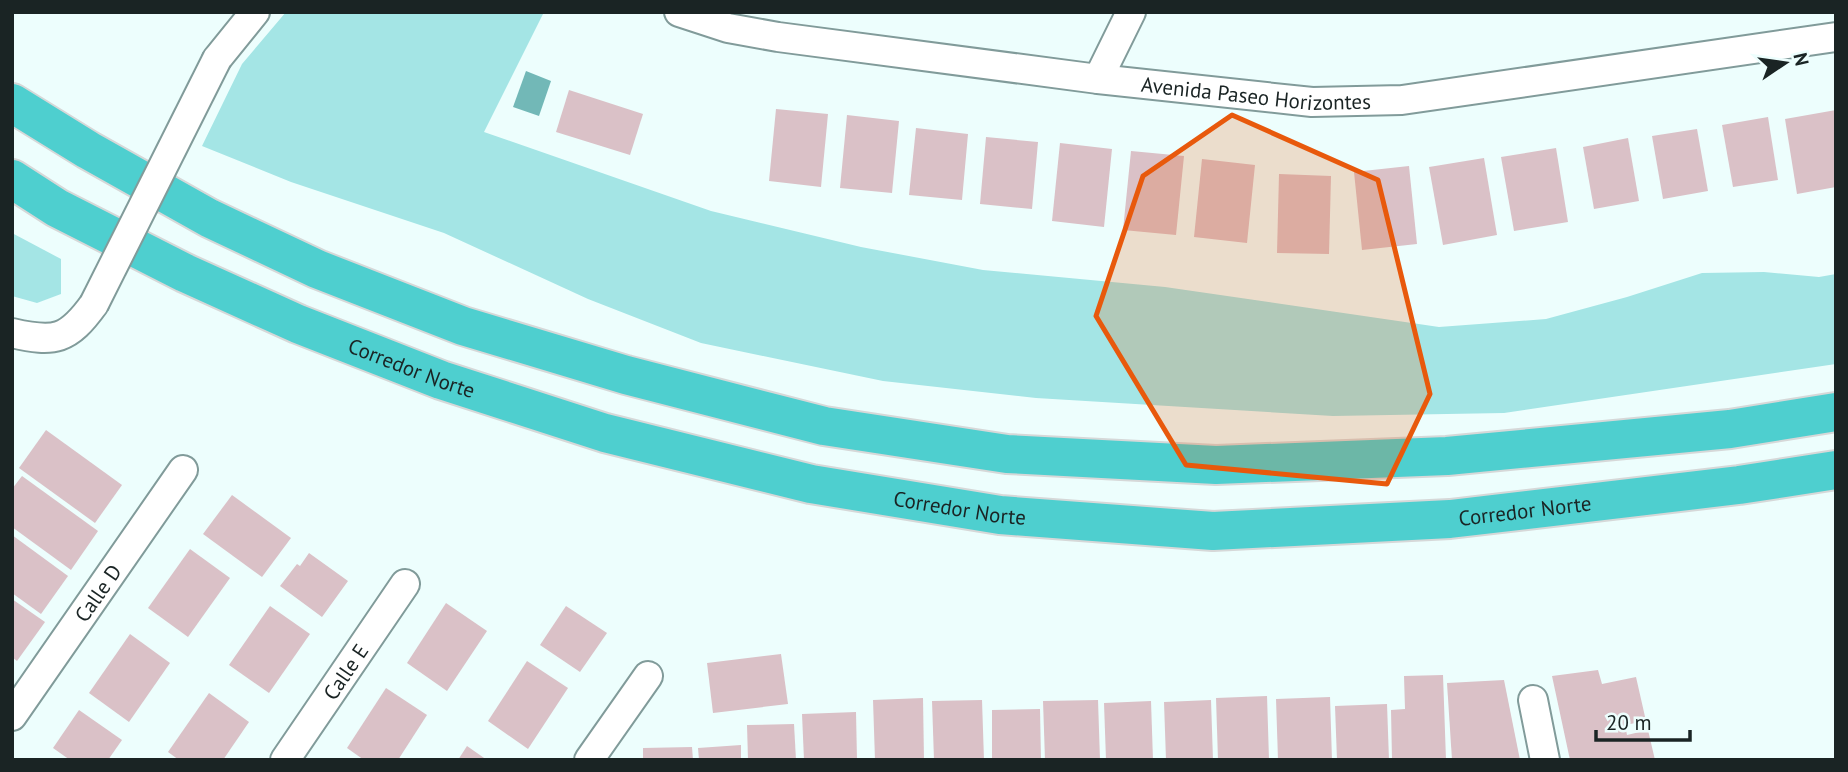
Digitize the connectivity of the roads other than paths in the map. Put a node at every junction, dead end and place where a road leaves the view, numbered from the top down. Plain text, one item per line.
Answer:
1 (255, 12) edge
2 (679, 12) edge
3 (1131, 12) edge
4 (732, 20) edge
5 (1836, 37) edge
6 (1098, 79) junction
7 (12, 103) edge
8 (12, 179) edge
9 (12, 333) edge
10 (1836, 412) edge
11 (183, 470) dead end
12 (1836, 470) edge
13 (405, 584) dead end
14 (648, 676) dead end
15 (1533, 700) dead end
16 (12, 716) edge
17 (285, 760) edge
18 (589, 760) edge
19 (1545, 760) edge

1 - 9 street, bridge
2 - 4 street, Avenida Paseo Horizontes
3 - 6 street
4 - 6 street, Avenida Paseo Horizontes
5 - 6 street, Avenida Paseo Horizontes
7 - 10 highway
8 - 12 highway, Corredor Norte
11 - 16 street, Calle D
13 - 17 street, Calle E
14 - 18 street
15 - 19 street

